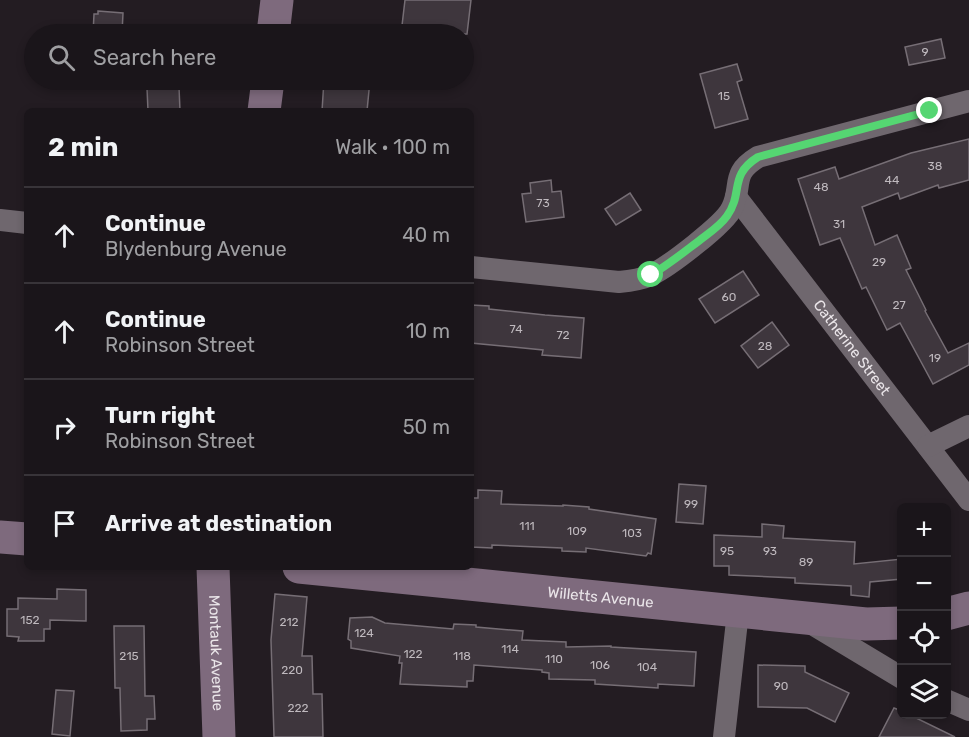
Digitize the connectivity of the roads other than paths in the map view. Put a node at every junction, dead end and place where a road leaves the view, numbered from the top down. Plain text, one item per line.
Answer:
1 (277, 0) edge
2 (274, 24) edge
3 (266, 90) edge
4 (969, 100) edge
5 (264, 108) edge
6 (736, 197) junction
7 (0, 220) edge
8 (24, 223) edge
9 (474, 267) edge
10 (969, 426) edge
11 (928, 446) junction
12 (969, 500) edge
13 (0, 537) edge
14 (24, 539) edge
15 (213, 570) edge
16 (328, 570) edge
17 (969, 609) edge
18 (738, 612) junction
19 (951, 613) edge
20 (803, 618) junction
21 (897, 626) edge
22 (897, 675) edge
23 (951, 702) edge
24 (969, 710) edge
25 (219, 737) edge
26 (724, 737) edge

1 - 2 main road
3 - 5 main road
4 - 6 street
6 - 9 street
6 - 11 street, Catherine Street
7 - 8 street
10 - 11 street
11 - 12 street, Catherine Street
13 - 14 main road
15 - 25 main road, Montauk Avenue
16 - 18 main road, Willetts Avenue
17 - 19 main road
18 - 20 main road, Willetts Avenue
18 - 26 street
20 - 21 main road, Willetts Avenue
20 - 22 street
23 - 24 street

